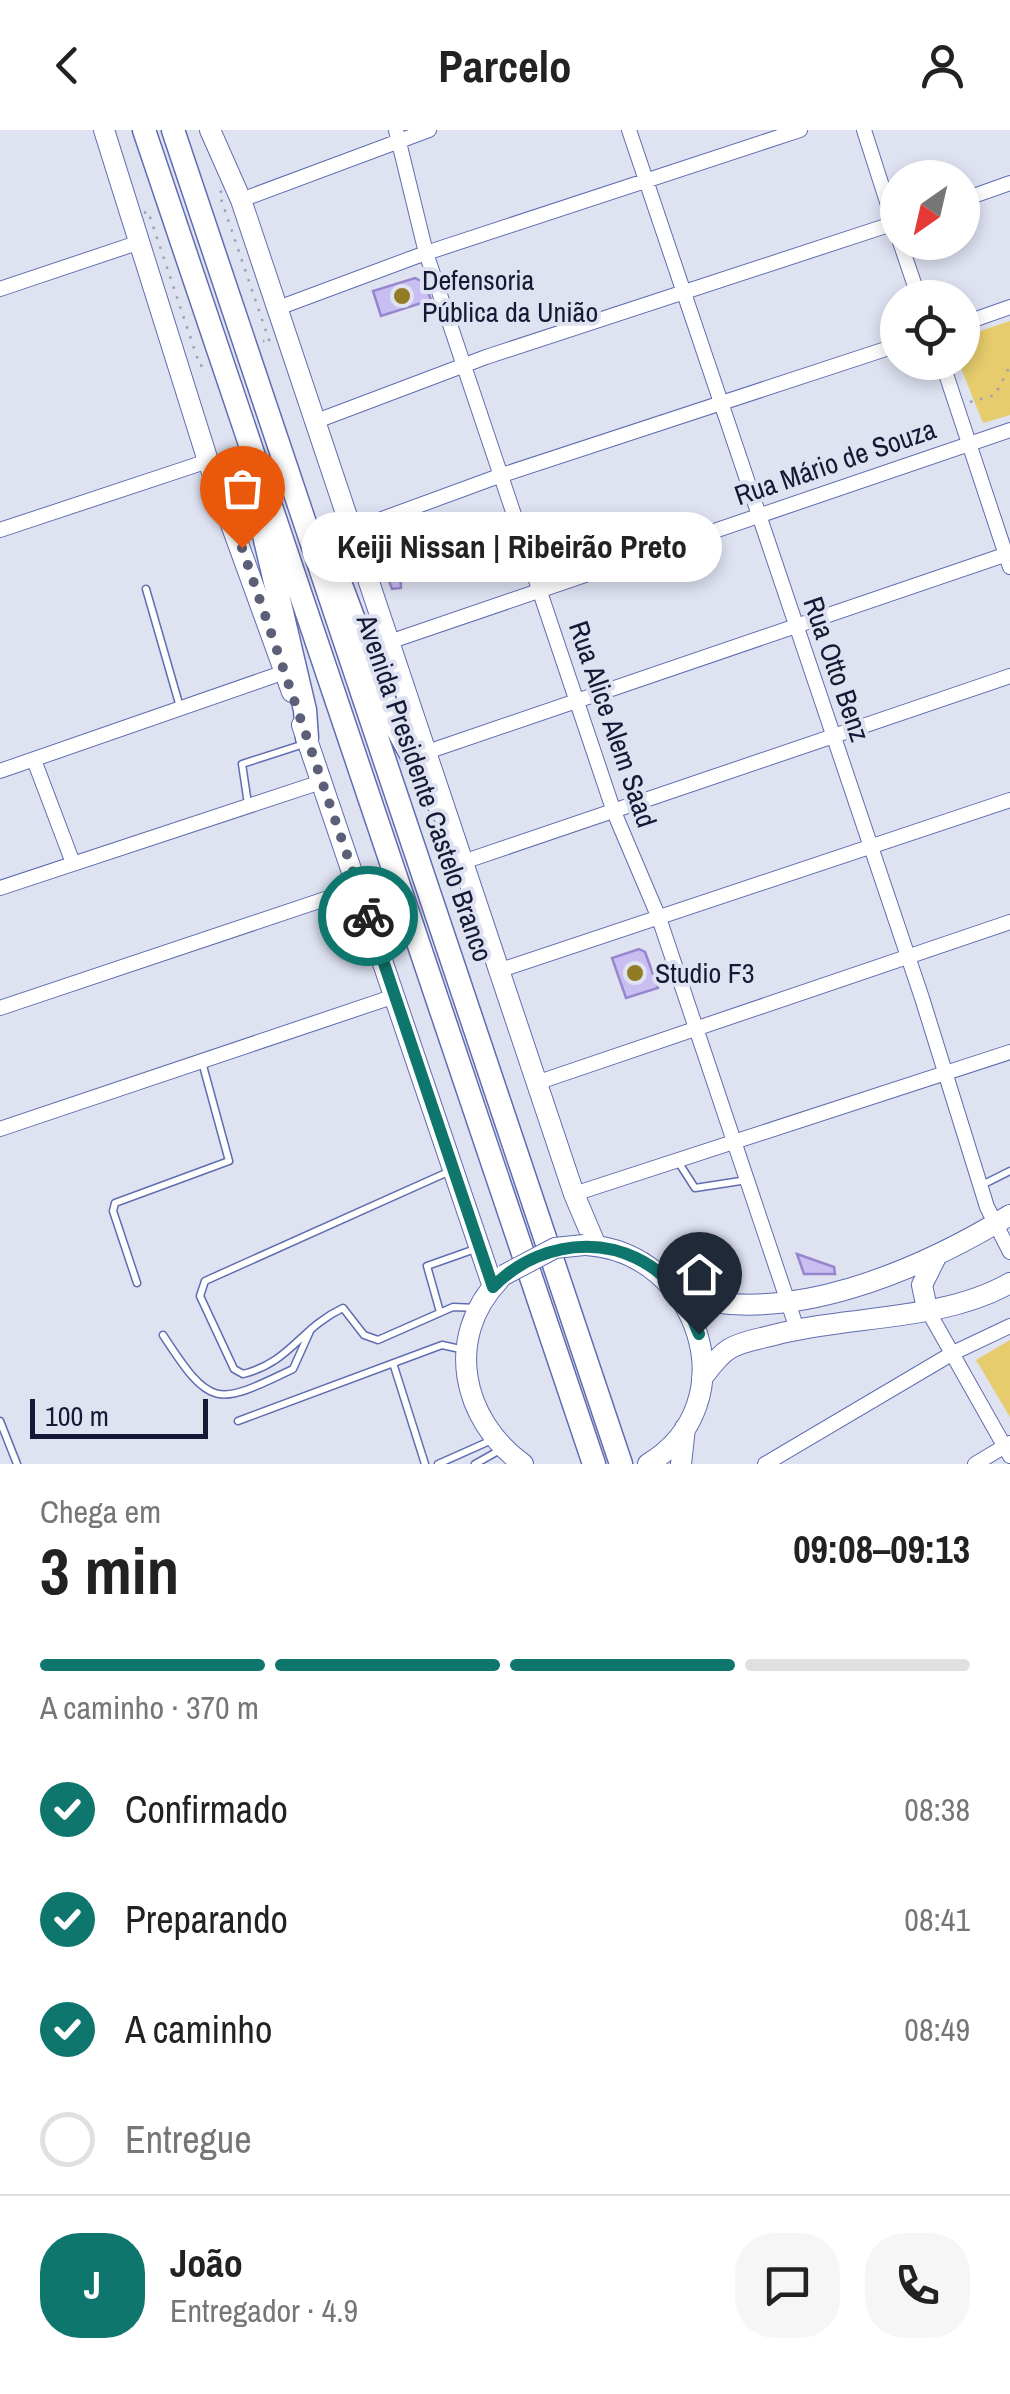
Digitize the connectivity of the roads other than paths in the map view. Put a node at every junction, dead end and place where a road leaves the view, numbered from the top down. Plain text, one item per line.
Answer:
1 (104, 130) edge
2 (144, 130) edge
3 (173, 130) edge
4 (183, 130) edge
5 (210, 130) edge
6 (429, 130) edge
7 (628, 130) edge
8 (800, 130) edge
9 (864, 130) edge
10 (397, 135) edge
11 (880, 179) edge
12 (190, 180) junction
13 (646, 182) junction
14 (1010, 184) edge
15 (980, 194) edge
16 (241, 200) junction
17 (880, 236) edge
18 (140, 242) junction
19 (426, 252) junction
20 (0, 289) edge
21 (684, 293) junction
22 (1010, 307) edge
23 (278, 308) junction
24 (980, 318) edge
25 (880, 351) edge
26 (464, 364) junction
27 (256, 378) junction
28 (948, 380) edge
29 (720, 402) junction
30 (241, 412) junction
31 (314, 422) junction
32 (1010, 430) edge
33 (968, 444) junction
34 (208, 461) junction
35 (504, 476) junction
36 (758, 514) junction
37 (0, 530) edge
38 (352, 530) junction
39 (1009, 558) edge
40 (146, 589) dead end
41 (541, 589) junction
42 (796, 627) junction
43 (392, 641) junction
44 (285, 672) junction
45 (1010, 676) edge
46 (577, 700) junction
47 (181, 708) junction
48 (834, 737) junction
49 (308, 741) junction
50 (427, 752) junction
51 (34, 760) junction
52 (0, 770) edge
53 (321, 782) junction
54 (1010, 800) edge
55 (248, 806) junction
56 (614, 812) junction
57 (444, 814) junction
58 (871, 848) junction
59 (463, 862) junction
60 (73, 863) junction
61 (0, 888) edge
62 (358, 888) junction
63 (659, 918) junction
64 (1010, 922) edge
65 (908, 956) junction
66 (498, 971) junction
67 (395, 996) junction
68 (0, 1008) edge
69 (696, 1029) junction
70 (1010, 1052) edge
71 (202, 1061) junction
72 (946, 1076) junction
73 (536, 1083) junction
74 (0, 1129) edge
75 (735, 1139) junction
76 (676, 1159) junction
77 (453, 1169) junction
78 (1010, 1171) edge
79 (748, 1180) junction
80 (980, 1186) junction
81 (574, 1194) junction
82 (1002, 1220) edge
83 (590, 1245) junction
84 (479, 1248) junction
85 (1010, 1252) edge
86 (935, 1260) junction
87 (498, 1281) junction
88 (137, 1282) dead end
89 (1010, 1283) edge
90 (681, 1295) junction
91 (787, 1300) junction
92 (480, 1308) junction
93 (927, 1309) junction
94 (440, 1312) junction
95 (1010, 1326) edge
96 (311, 1328) junction
97 (797, 1329) junction
98 (163, 1335) dead end
99 (466, 1350) junction
100 (953, 1353) junction
101 (393, 1363) junction
102 (702, 1378) junction
103 (0, 1421) edge
104 (238, 1422) dead end
105 (684, 1428) junction
106 (498, 1444) junction
107 (10, 1445) junction
108 (1008, 1448) edge
109 (0, 1449) edge
110 (651, 1462) edge
111 (17, 1464) edge
112 (425, 1464) edge
113 (438, 1464) edge
114 (475, 1464) edge
115 (522, 1464) edge
116 (594, 1464) edge
117 (621, 1464) edge
118 (682, 1464) edge
119 (765, 1464) edge
120 (975, 1464) edge

1 - 18 main road
2 - 30 main road, Avenida Presidente Castelo Branco
3 - 12 main road, Avenida Presidente Castelo Branco
4 - 12 main road
5 - 16 main road, Avenida Presidente Castelo Branco
6 - 10 street
7 - 13 street, Rua Otto Benz
8 - 13 street
9 - 11 street
10 - 16 street
10 - 19 street, Rua Alice Alem Saad
12 - 27 main road, Avenida Presidente Castelo Branco
13 - 19 street
13 - 21 street, Rua Otto Benz
14 - 15 street
16 - 23 main road, Avenida Presidente Castelo Branco
17 - 21 street
18 - 20 street
18 - 34 main road
19 - 23 street
19 - 26 street, Rua Alice Alem Saad
21 - 26 street
21 - 29 street, Rua Otto Benz
22 - 24 street
23 - 31 main road, Avenida Presidente Castelo Branco
25 - 29 street
26 - 31 street
26 - 35 street, Rua Alice Alem Saad
27 - 57 main road
27 - 117 main road, Avenida Presidente Castelo Branco
28 - 33 street
29 - 35 street
29 - 36 street, Rua Otto Benz
30 - 49 main road
30 - 116 main road, Avenida Presidente Castelo Branco
31 - 38 main road, Avenida Presidente Castelo Branco
32 - 33 street, Rua Mário de Souza
33 - 36 street, Rua Mário de Souza
33 - 39 street
34 - 37 street
34 - 44 main road
35 - 38 street
35 - 41 street, Rua Alice Alem Saad
36 - 41 street, Rua Mário de Souza
36 - 42 street, Rua Otto Benz
38 - 43 main road, Avenida Presidente Castelo Branco
39 - 42 street
40 - 47 lane
41 - 43 street, Rua Mário de Souza
41 - 46 street, Rua Alice Alem Saad
42 - 46 street
42 - 48 street, Rua Otto Benz
43 - 50 main road, Avenida Presidente Castelo Branco
44 - 47 street
44 - 49 main road
45 - 48 street
46 - 50 street
46 - 56 street, Rua Alice Alem Saad
47 - 51 street
48 - 56 street
48 - 58 street, Rua Otto Benz
49 - 53 main road
49 - 55 lane
50 - 57 main road, Avenida Presidente Castelo Branco
51 - 52 street
51 - 60 street
53 - 55 street
53 - 62 main road
54 - 58 street
55 - 60 street
56 - 59 street
56 - 63 street, Rua Alice Alem Saad
57 - 59 main road, Avenida Presidente Castelo Branco
58 - 63 street
58 - 65 street, Rua Otto Benz
59 - 66 main road, Avenida Presidente Castelo Branco
60 - 61 street
62 - 67 main road
62 - 68 street
63 - 66 street
63 - 69 street, Rua Alice Alem Saad
64 - 65 street
65 - 69 street
65 - 72 street, Rua Otto Benz
66 - 73 main road, Avenida Presidente Castelo Branco
67 - 71 street
67 - 77 main road
69 - 73 street
69 - 75 street, Rua Alice Alem Saad
70 - 72 street
71 - 74 street
71 - 88 lane
72 - 75 street
72 - 80 street, Rua Otto Benz
73 - 81 main road, Avenida Presidente Castelo Branco
75 - 76 street
75 - 79 street, Rua Alice Alem Saad
76 - 79 lane
76 - 81 street
77 - 84 main road
77 - 96 lane
78 - 80 lane
79 - 91 street, Rua Alice Alem Saad
80 - 82 street, Rua Otto Benz
81 - 83 main road, Avenida Presidente Castelo Branco
82 - 85 street, Rua Otto Benz
82 - 86 main road
83 - 87 main road, bridge
83 - 90 main road
84 - 87 main road
84 - 94 lane
86 - 91 main road
86 - 93 main road
87 - 92 main road
89 - 93 main road
90 - 91 main road
90 - 102 main road
91 - 97 street, Rua Alice Alem Saad
92 - 94 lane
92 - 99 main road
93 - 97 main road
93 - 100 street
94 - 96 lane
95 - 100 street
96 - 98 lane
97 - 102 main road
99 - 101 lane
99 - 106 main road
100 - 108 street
100 - 119 street
101 - 104 lane
101 - 112 lane
102 - 105 main road
103 - 107 lane
105 - 110 main road
105 - 118 main road
106 - 113 lane
106 - 114 lane
106 - 115 main road
107 - 109 lane
107 - 111 lane
108 - 120 street

